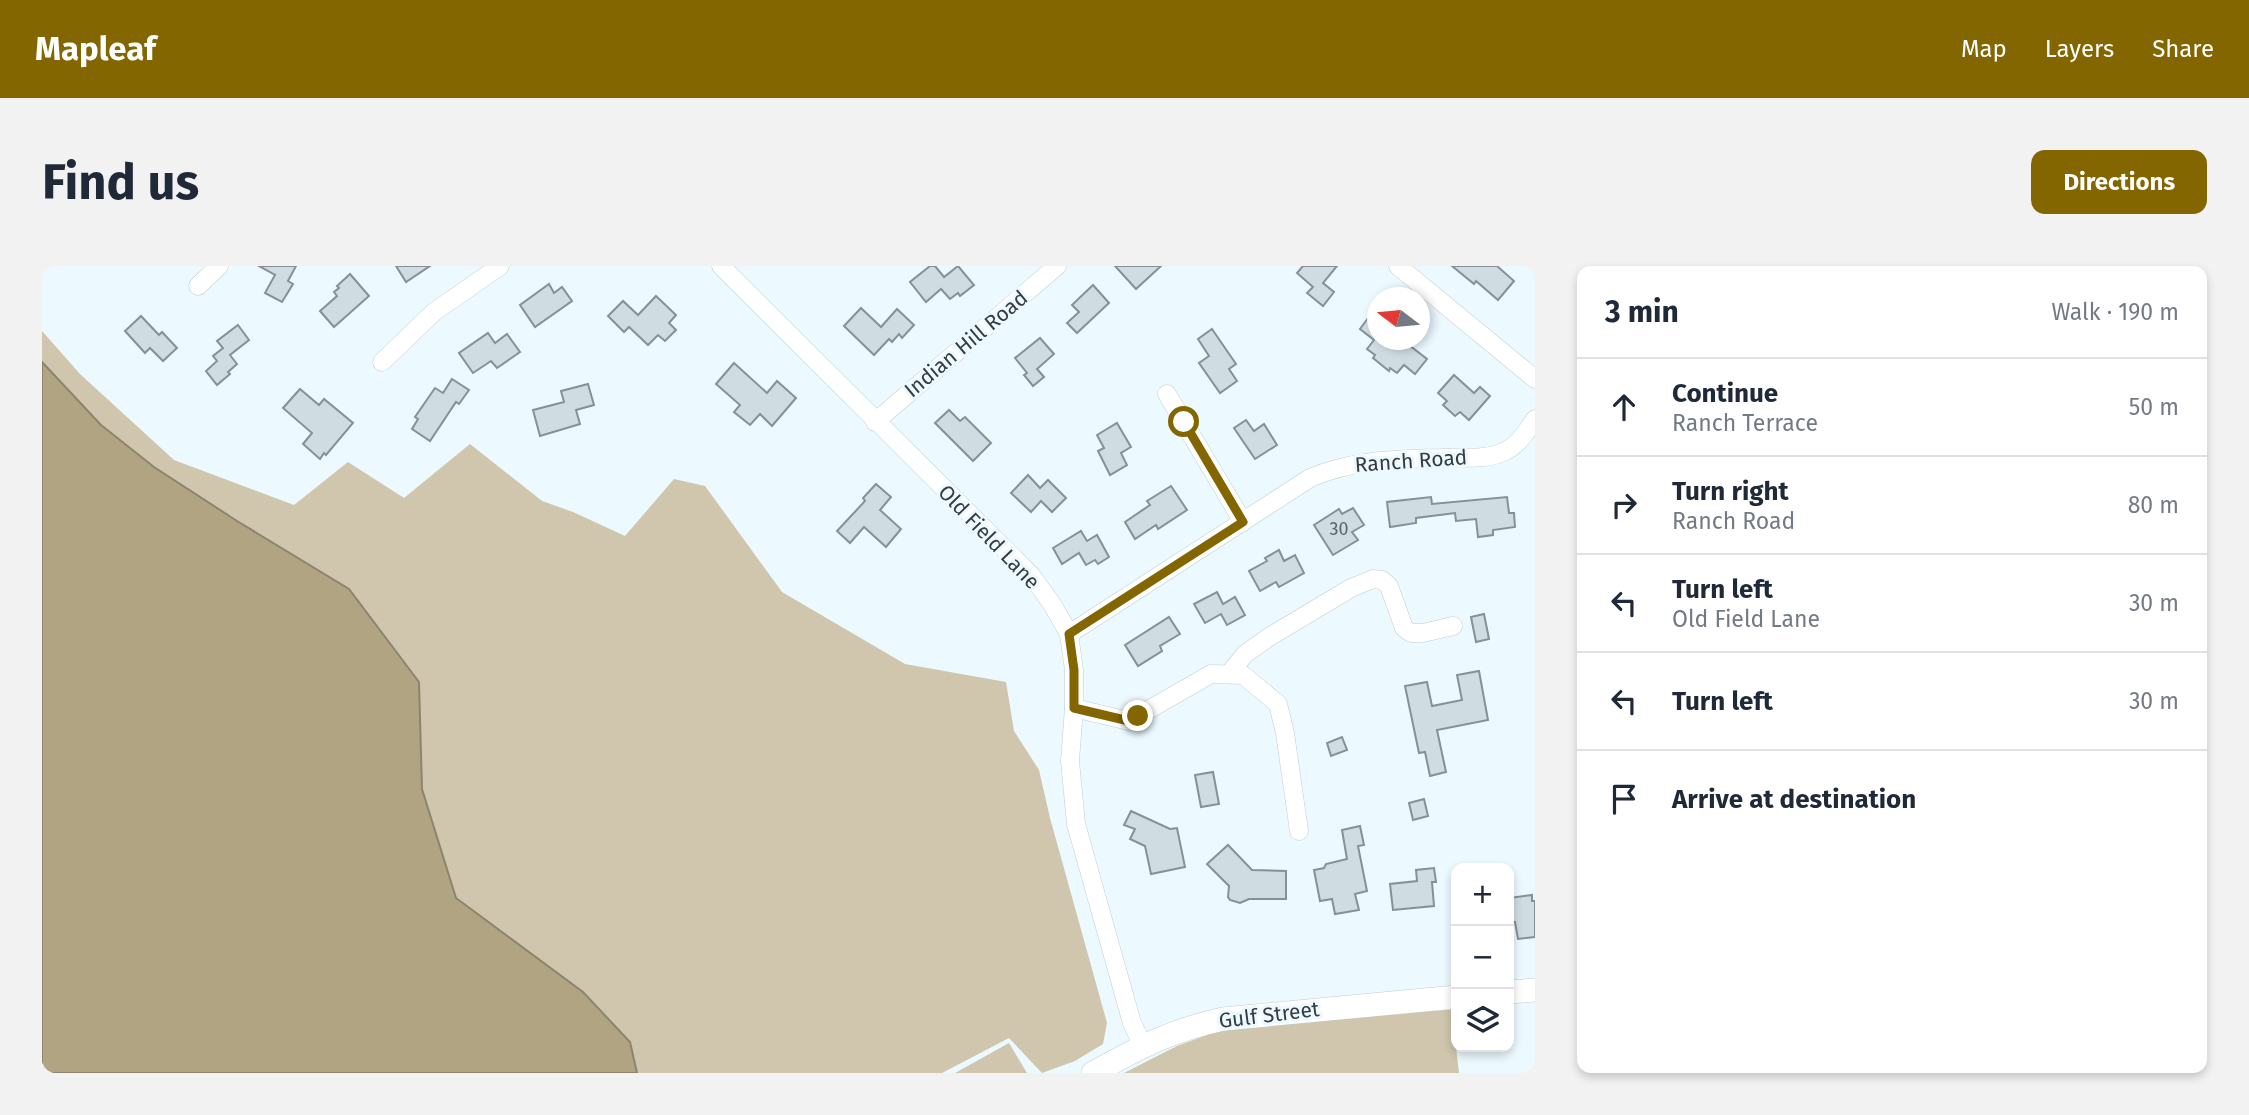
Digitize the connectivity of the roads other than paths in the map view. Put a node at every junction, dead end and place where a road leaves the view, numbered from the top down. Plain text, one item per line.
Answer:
1 (219, 266) edge
2 (500, 266) edge
3 (721, 266) edge
4 (1057, 266) edge
5 (1398, 266) edge
6 (198, 286) dead end
7 (382, 362) dead end
8 (1535, 379) edge
9 (1167, 394) dead end
10 (1535, 419) edge
11 (875, 422) junction
12 (1243, 522) junction
13 (1453, 626) dead end
14 (1069, 634) junction
15 (1229, 674) junction
16 (1074, 708) junction
17 (1299, 831) dead end
18 (1535, 990) edge
19 (1514, 992) edge
20 (1451, 997) edge
21 (1143, 1046) junction
22 (1093, 1073) edge

1 - 6 street
2 - 7 street
3 - 11 street, Old Field Lane
4 - 11 street, Indian Hill Road
5 - 8 street
9 - 12 street
10 - 12 street, Ranch Road
11 - 14 street, Old Field Lane
12 - 14 street, Ranch Road
13 - 15 street
14 - 16 street, Old Field Lane
15 - 16 street
15 - 17 street
16 - 21 street, Old Field Lane
18 - 19 main road
20 - 21 main road, Gulf Street
21 - 22 main road, Gulf Street

